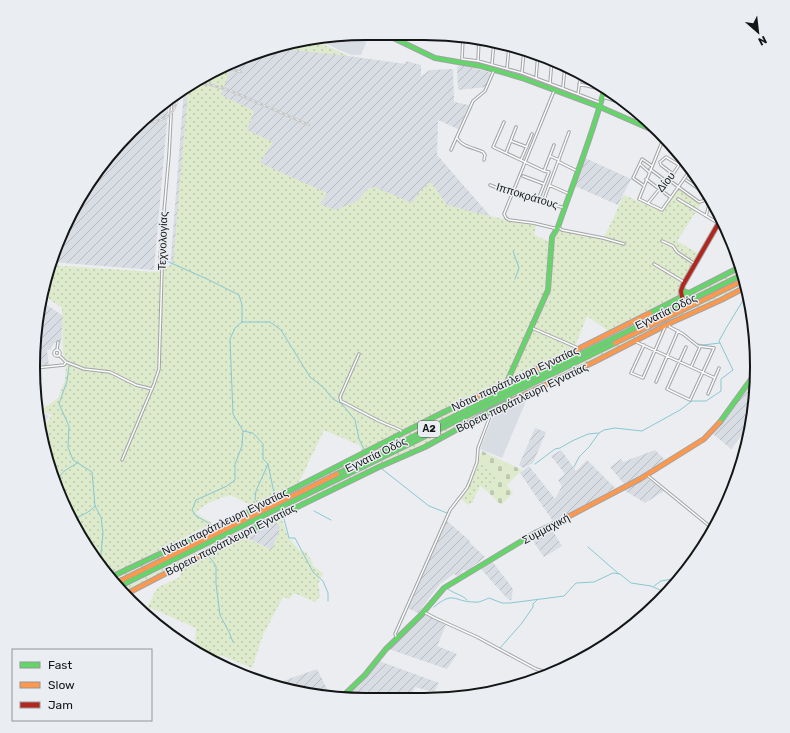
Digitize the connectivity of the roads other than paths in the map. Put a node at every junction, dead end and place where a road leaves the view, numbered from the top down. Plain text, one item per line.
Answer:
1 (398, 40) edge
2 (463, 43) edge
3 (479, 45) edge
4 (494, 48) edge
5 (509, 51) edge
6 (524, 56) edge
7 (478, 61) junction
8 (537, 61) edge
9 (492, 64) junction
10 (551, 67) edge
11 (507, 68) junction
12 (494, 70) junction
13 (564, 72) edge
14 (522, 73) junction
15 (536, 78) junction
16 (579, 80) edge
17 (550, 83) junction
18 (579, 84) junction
19 (591, 86) edge
20 (563, 88) junction
21 (555, 90) junction
22 (578, 94) junction
23 (603, 97) joint
24 (608, 98) edge
25 (172, 104) edge
26 (601, 105) junction
27 (638, 120) edge
28 (504, 122) dead end
29 (636, 123) junction
30 (644, 126) edge
31 (516, 127) dead end
32 (569, 132) dead end
33 (532, 134) dead end
34 (457, 138) junction
35 (511, 141) junction
36 (661, 143) edge
37 (554, 145) dead end
38 (527, 148) junction
39 (451, 150) dead end
40 (506, 153) junction
41 (550, 156) junction
42 (484, 160) dead end
43 (521, 161) junction
44 (558, 161) junction
45 (526, 162) junction
46 (639, 164) junction
47 (679, 165) joint
48 (652, 166) junction
49 (650, 169) junction
50 (575, 170) dead end
51 (544, 171) junction
52 (548, 172) junction
53 (649, 172) junction
54 (553, 174) junction
55 (673, 174) junction
56 (687, 174) edge
57 (524, 176) dead end
58 (646, 179) junction
59 (669, 180) junction
60 (686, 180) dead end
61 (666, 181) junction
62 (544, 184) junction
63 (490, 185) dead end
64 (549, 185) junction
65 (643, 185) junction
66 (678, 187) junction
67 (696, 187) edge
68 (660, 189) junction
69 (513, 194) junction
70 (568, 194) dead end
71 (671, 197) junction
72 (678, 199) dead end
73 (704, 199) edge
74 (538, 200) junction
75 (543, 202) junction
76 (648, 204) junction
77 (708, 207) edge
78 (565, 208) junction
79 (706, 216) junction
80 (716, 222) edge
81 (717, 225) edge
82 (558, 228) junction
83 (662, 242) dead end
84 (624, 244) dead end
85 (654, 264) dead end
86 (695, 264) junction
87 (735, 269) edge
88 (737, 276) edge
89 (684, 282) junction
90 (739, 282) edge
91 (682, 288) junction
92 (741, 290) edge
93 (690, 293) junction
94 (682, 297) junction
95 (667, 325) junction
96 (531, 328) junction
97 (678, 331) junction
98 (634, 341) junction
99 (58, 342) dead end
100 (644, 345) junction
101 (700, 347) junction
102 (580, 348) junction
103 (686, 348) dead end
104 (57, 350) junction
105 (656, 351) junction
106 (359, 354) dead end
107 (59, 355) junction
108 (668, 356) junction
109 (66, 362) junction
110 (680, 362) junction
111 (40, 367) edge
112 (691, 367) junction
113 (719, 368) dead end
114 (704, 372) junction
115 (715, 378) junction
116 (749, 381) edge
117 (656, 382) dead end
118 (506, 384) junction
119 (152, 389) junction
120 (708, 394) dead end
121 (492, 410) junction
122 (403, 434) junction
123 (122, 460) dead end
124 (647, 474) junction
125 (708, 525) edge
126 (115, 575) edge
127 (120, 581) edge
128 (123, 584) edge
129 (131, 592) edge
130 (424, 612) junction
131 (397, 638) junction
132 (541, 671) edge
133 (347, 692) edge

1 - 12 main road
2 - 7 street
3 - 7 street
4 - 9 street
5 - 11 street
6 - 14 street
7 - 9 street
8 - 15 street
9 - 11 street
10 - 17 street
11 - 14 street
12 - 21 main road
12 - 34 street
13 - 20 street
14 - 15 street
15 - 17 street
16 - 18 street
17 - 20 street
18 - 19 street
18 - 22 street
20 - 22 street
21 - 26 main road
21 - 45 street
22 - 26 street
23 - 24 street
23 - 26 main road
25 - 119 street, Τεχνολογίας
26 - 29 main road
26 - 78 main road
27 - 29 street
28 - 40 street
29 - 30 main road
31 - 35 street
32 - 44 street
33 - 38 street
34 - 39 street
34 - 42 street
35 - 38 street
35 - 40 street
36 - 48 street
37 - 41 street
38 - 43 street
40 - 43 street
41 - 44 street
41 - 51 street
43 - 45 street
44 - 50 street
44 - 54 street
45 - 51 street
45 - 69 street
46 - 48 street
46 - 53 street
46 - 65 street
47 - 55 street, Δίου
47 - 55 street
48 - 49 street
49 - 53 street
49 - 61 street
51 - 52 street
52 - 54 street
52 - 62 street
53 - 58 street
54 - 64 street
55 - 59 street, Δίου
56 - 66 street
57 - 62 street
58 - 65 street
58 - 68 street
59 - 61 street, Δίου
59 - 66 street
60 - 67 street
61 - 68 street, Δίου
62 - 74 street
63 - 69 street, Ιπποκράτους
64 - 70 street
64 - 75 street
65 - 76 street
66 - 71 street
66 - 73 street
68 - 71 street
68 - 76 street, Δίου
69 - 74 street, Ιπποκράτους
69 - 82 street
71 - 76 street
72 - 79 street
74 - 75 street, Ιπποκράτους
75 - 78 street, Ιπποκράτους
77 - 79 street
78 - 82 main road
79 - 80 street
81 - 86 main road
82 - 84 street
82 - 96 main road
83 - 86 street
85 - 89 street
86 - 89 main road
87 - 93 main road
88 - 127 main road, Εγνατία Οδός / Α2
89 - 91 main road
90 - 128 main road, Εγνατία Οδός / Α2
91 - 93 main road
91 - 94 main road
92 - 95 main road, Βόρεια παράπλευρη Εγνατίας
93 - 94 main road, Νότια παράπλευρη Εγνατίας
94 - 102 main road, Νότια παράπλευρη Εγνατίας
95 - 97 street
95 - 98 main road, Βόρεια παράπλευρη Εγνατίας
95 - 105 street
96 - 102 street
96 - 118 main road
97 - 101 street
97 - 108 street
98 - 100 street
98 - 121 main road, Βόρεια παράπλευρη Εγνατίας
99 - 104 street
100 - 105 street
100 - 105 street
101 - 112 street
101 - 114 street
102 - 118 main road, Νότια παράπλευρη Εγνατίας
103 - 110 street
104 - 107 street
104 - 107 street
105 - 108 street
106 - 122 street
107 - 109 street
108 - 110 street
108 - 117 street
109 - 111 street
109 - 119 street
110 - 112 street
110 - 114 street
112 - 114 street
113 - 115 street
114 - 115 street
115 - 120 street
116 - 124 main road, Συμμαχική
118 - 122 main road, Νότια παράπλευρη Εγνατίας
119 - 123 street
121 - 129 main road, Βόρεια παράπλευρη Εγνατίας
121 - 131 street
122 - 126 main road, Νότια παράπλευρη Εγνατίας
124 - 125 street
124 - 130 main road, Συμμαχική
130 - 131 main road, Συμμαχική
130 - 132 street
131 - 133 main road, Συμμαχική

